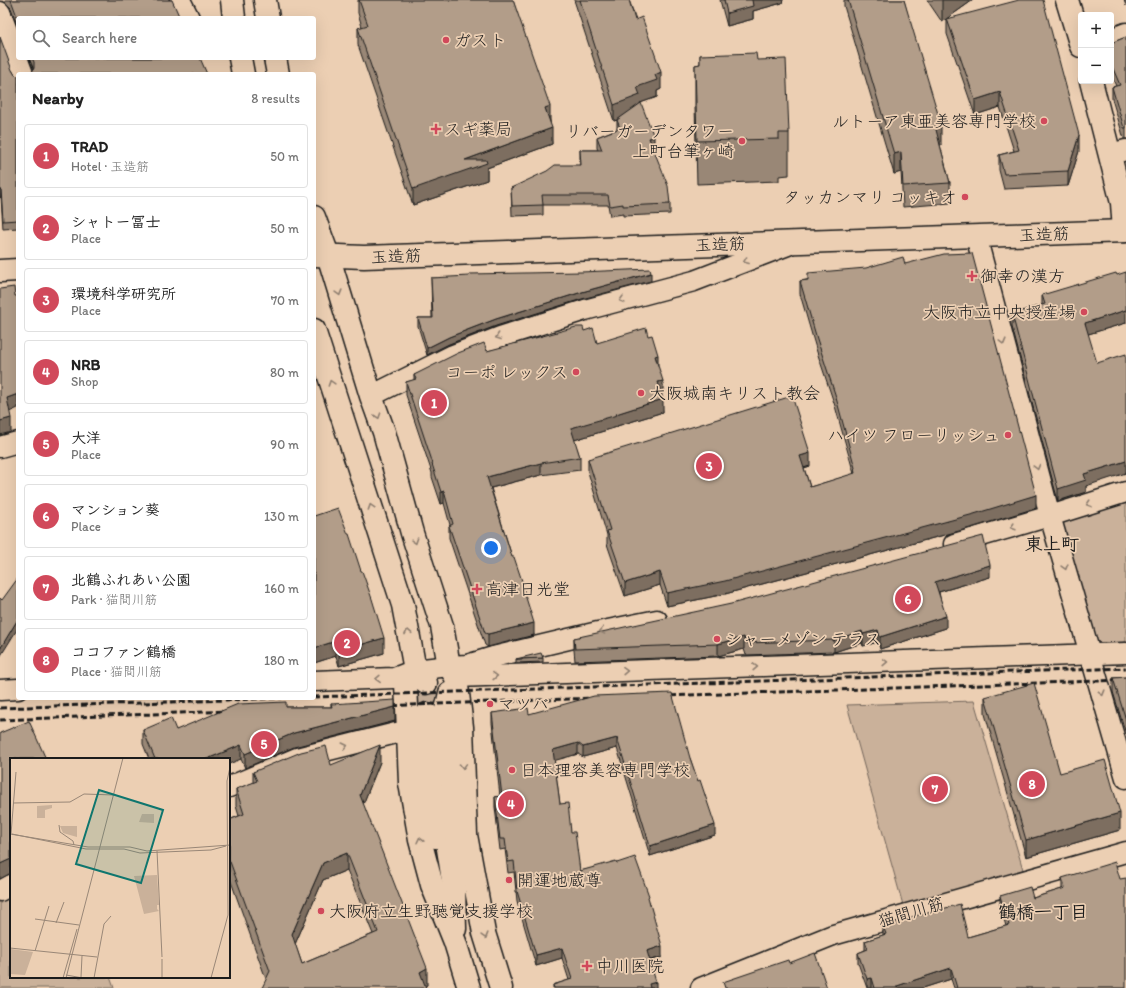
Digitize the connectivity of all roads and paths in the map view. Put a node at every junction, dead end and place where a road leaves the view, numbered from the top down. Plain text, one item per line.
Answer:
1 (180, 0) edge
2 (265, 0) edge
3 (1067, 0) edge
4 (0, 12) edge
5 (188, 16) edge
6 (268, 16) edge
7 (1126, 33) edge
8 (1078, 36) edge
9 (1114, 38) edge
10 (16, 55) edge
11 (18, 60) edge
12 (240, 60) edge
13 (275, 60) edge
14 (22, 72) edge
15 (243, 72) edge
16 (278, 72) edge
17 (1092, 84) edge
18 (1118, 152) edge
19 (316, 228) edge
20 (1125, 230) edge
21 (976, 236) junction
22 (796, 242) junction
23 (321, 255) edge
24 (16, 270) edge
25 (0, 271) edge
26 (316, 340) edge
27 (371, 396) junction
28 (16, 443) edge
29 (0, 447) edge
30 (1126, 492) edge
31 (1050, 516) junction
32 (934, 550) edge
33 (674, 616) edge
34 (1126, 653) edge
35 (1091, 655) junction
36 (452, 671) junction
37 (420, 677) junction
38 (316, 681) edge
39 (16, 689) edge
40 (0, 690) edge
41 (434, 725) junction
42 (1126, 778) edge
43 (230, 787) edge
44 (1126, 852) edge
45 (10, 885) edge
46 (0, 891) edge
47 (455, 942) junction
48 (469, 988) edge
49 (501, 988) edge
50 (701, 988) edge

1 - 5 street
2 - 6 street
3 - 8 street
4 - 10 street
7 - 9 street
11 - 14 street
12 - 15 street
13 - 16 street
17 - 18 street
18 - 20 street
19 - 23 street
20 - 21 street, 玉造筋
21 - 22 street, 玉造筋
21 -> 31 street
22 - 23 street, 玉造筋
22 -> 27 street
23 -> 27 street
24 - 25 street
37 -> 26 street
27 -> 36 street
28 - 29 street
30 -> 31 street
31 -> 32 street
31 -> 35 street
33 -> 36 street
34 - 35 street
36 -> 35 street
35 -> 42 street
36 - 37 street
36 - 41 street
37 -> 38 street
37 - 41 street
39 - 40 street
43 -> 41 street
41 - 47 street
47 -> 41 street
41 -> 49 street
44 - 50 street, 猫間川筋
45 - 46 street
47 - 48 street

